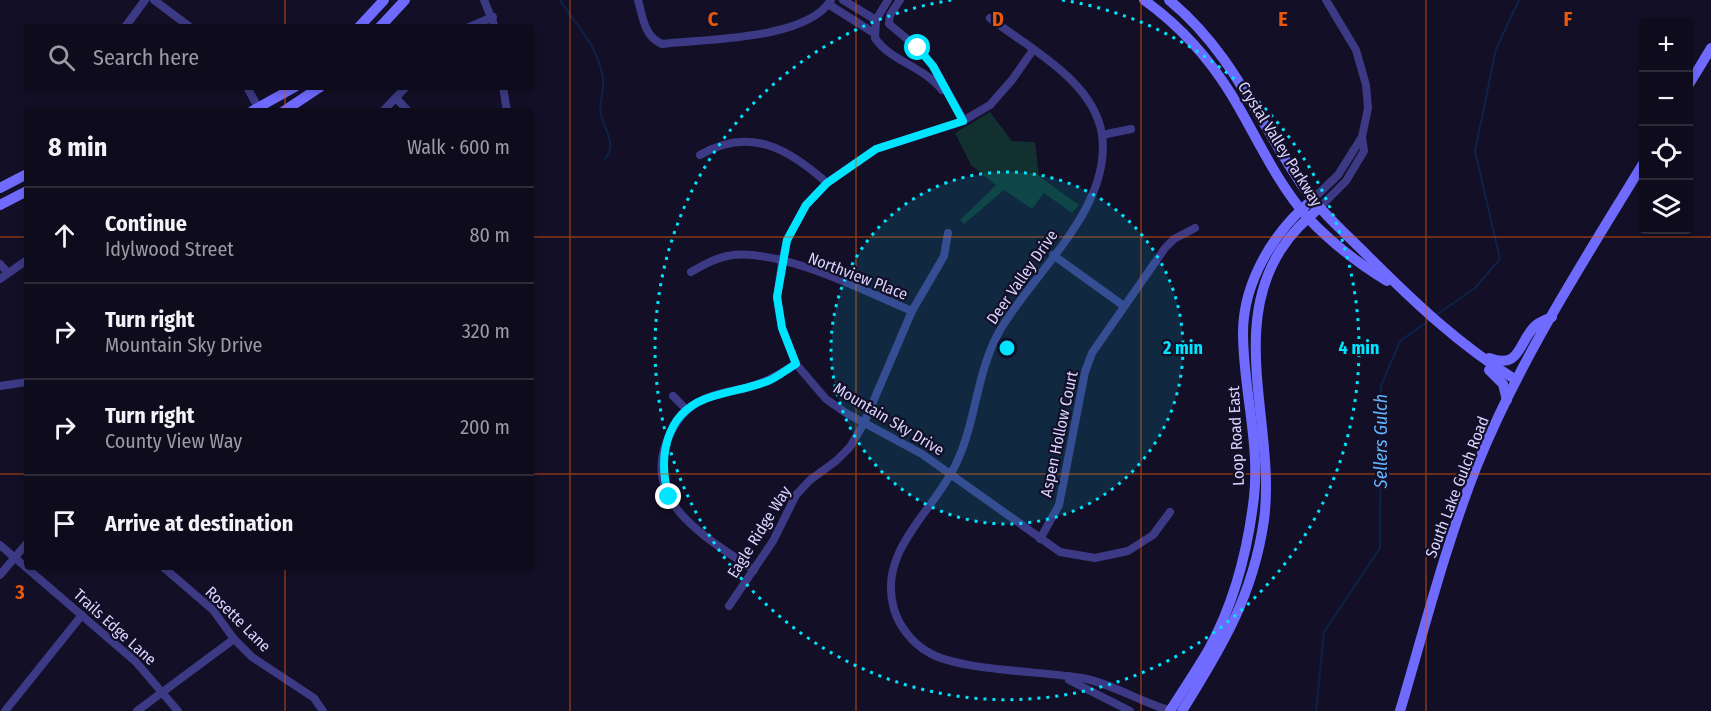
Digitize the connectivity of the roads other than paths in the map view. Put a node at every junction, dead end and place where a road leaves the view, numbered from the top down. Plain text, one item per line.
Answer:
1 (145, 0) edge
2 (154, 0) edge
3 (384, 0) edge
4 (405, 0) edge
5 (484, 0) edge
6 (638, 0) edge
7 (843, 0) edge
8 (888, 0) edge
9 (900, 0) edge
10 (1144, 0) edge
11 (1169, 0) edge
12 (1326, 0) edge
13 (830, 2) edge
14 (493, 17) junction
15 (990, 18) dead end
16 (876, 20) junction
17 (127, 24) edge
18 (186, 24) edge
19 (362, 24) edge
20 (383, 24) edge
21 (476, 24) edge
22 (494, 24) edge
23 (874, 33) junction
24 (1711, 48) edge
25 (1033, 50) junction
26 (1693, 79) edge
27 (248, 90) edge
28 (290, 90) edge
29 (316, 90) edge
30 (403, 90) edge
31 (504, 90) edge
32 (396, 98) junction
33 (951, 100) junction
34 (256, 108) edge
35 (260, 108) edge
36 (288, 108) edge
37 (386, 108) edge
38 (405, 108) edge
39 (506, 108) edge
40 (963, 121) junction
41 (1131, 129) dead end
42 (1102, 135) junction
43 (700, 155) dead end
44 (1639, 170) edge
45 (24, 176) edge
46 (827, 183) junction
47 (0, 188) edge
48 (24, 193) edge
49 (1316, 204) junction
50 (0, 205) edge
51 (1305, 213) junction
52 (1196, 228) dead end
53 (948, 233) dead end
54 (1053, 255) junction
55 (24, 262) edge
56 (782, 262) junction
57 (0, 264) edge
58 (7, 272) junction
59 (691, 272) dead end
60 (0, 279) edge
61 (1402, 291) junction
62 (1124, 306) junction
63 (912, 311) junction
64 (1552, 316) junction
65 (1475, 354) junction
66 (796, 364) junction
67 (1516, 380) junction
68 (24, 382) edge
69 (0, 386) edge
70 (673, 396) dead end
71 (1507, 400) junction
72 (686, 410) junction
73 (864, 423) junction
74 (951, 474) junction
75 (1170, 512) dead end
76 (1040, 538) junction
77 (0, 545) edge
78 (24, 547) edge
79 (15, 558) junction
80 (24, 566) edge
81 (29, 570) edge
82 (166, 570) edge
83 (754, 570) junction
84 (0, 575) edge
85 (729, 606) dead end
86 (82, 615) junction
87 (234, 639) junction
88 (1059, 676) junction
89 (163, 690) junction
90 (4, 711) edge
91 (137, 711) edge
92 (178, 711) edge
93 (323, 711) edge
94 (1130, 711) edge
95 (1171, 711) edge
96 (1182, 711) edge
97 (1400, 711) edge

1 - 17 street
2 - 18 street
3 - 19 main road
4 - 20 main road
5 - 14 street
6 - 13 street
7 - 16 street
8 - 16 street
9 - 33 street
10 - 51 main road, Crystal Valley Parkway
11 - 49 main road, Crystal Valley Parkway
12 - 49 street
13 - 23 street
14 - 21 street
14 - 22 street
15 - 25 street, Deer Valley Drive
16 - 23 street
23 - 33 street
24 - 26 main road
25 - 40 street, Mountain Sky Drive
25 - 42 street, Deer Valley Drive
27 - 34 street
28 - 35 main road
29 - 36 main road
30 - 32 street
31 - 39 street
32 - 37 street
32 - 38 street
33 - 40 street
40 - 46 street, Mountain Sky Drive
41 - 42 street
42 - 54 street, Deer Valley Drive
43 - 46 street
44 - 64 main road, South Lake Gulch Road
45 - 47 main road
46 - 56 street, Mountain Sky Drive
48 - 50 main road
49 - 51 main road, Loop Road East
49 - 61 main road, Crystal Valley Parkway
51 - 61 main road, Crystal Valley Parkway
51 - 95 main road, Loop Road East
51 - 96 main road, Loop Road East
52 - 62 street, Aspen Hollow Court
53 - 63 street, Eagle Ridge Way
54 - 62 street
54 - 74 street, Deer Valley Drive
55 - 58 street
56 - 59 street, Northview Place
56 - 63 street, Northview Place
56 - 66 street, Mountain Sky Drive
57 - 58 street
58 - 60 street
61 - 65 main road, Crystal Valley Parkway
62 - 76 street, Aspen Hollow Court
63 - 73 street, Eagle Ridge Way
64 - 65 main road
64 - 67 main road, South Lake Gulch Road
65 - 67 main road, Crystal Valley Parkway
65 - 71 main road
66 - 72 street
66 - 73 street, Mountain Sky Drive
67 - 71 main road, South Lake Gulch Road
68 - 69 street
70 - 72 street
71 - 97 main road, South Lake Gulch Road
72 - 83 street
73 - 74 street, Mountain Sky Drive
73 - 83 street, Eagle Ridge Way
74 - 76 street, Mountain Sky Drive
74 - 88 street, Deer Valley Drive
75 - 76 street, Mountain Sky Drive
77 - 79 street, Trails Edge Lane
78 - 79 street
79 - 80 street, Trails Edge Lane
79 - 84 street
81 - 86 street, Trails Edge Lane
82 - 87 street, Rosette Lane
83 - 85 street, Eagle Ridge Way
86 - 89 street, Trails Edge Lane
86 - 90 street
87 - 89 street
87 - 93 street, Rosette Lane
88 - 94 street
88 - 95 street
89 - 91 street
89 - 92 street, Trails Edge Lane

